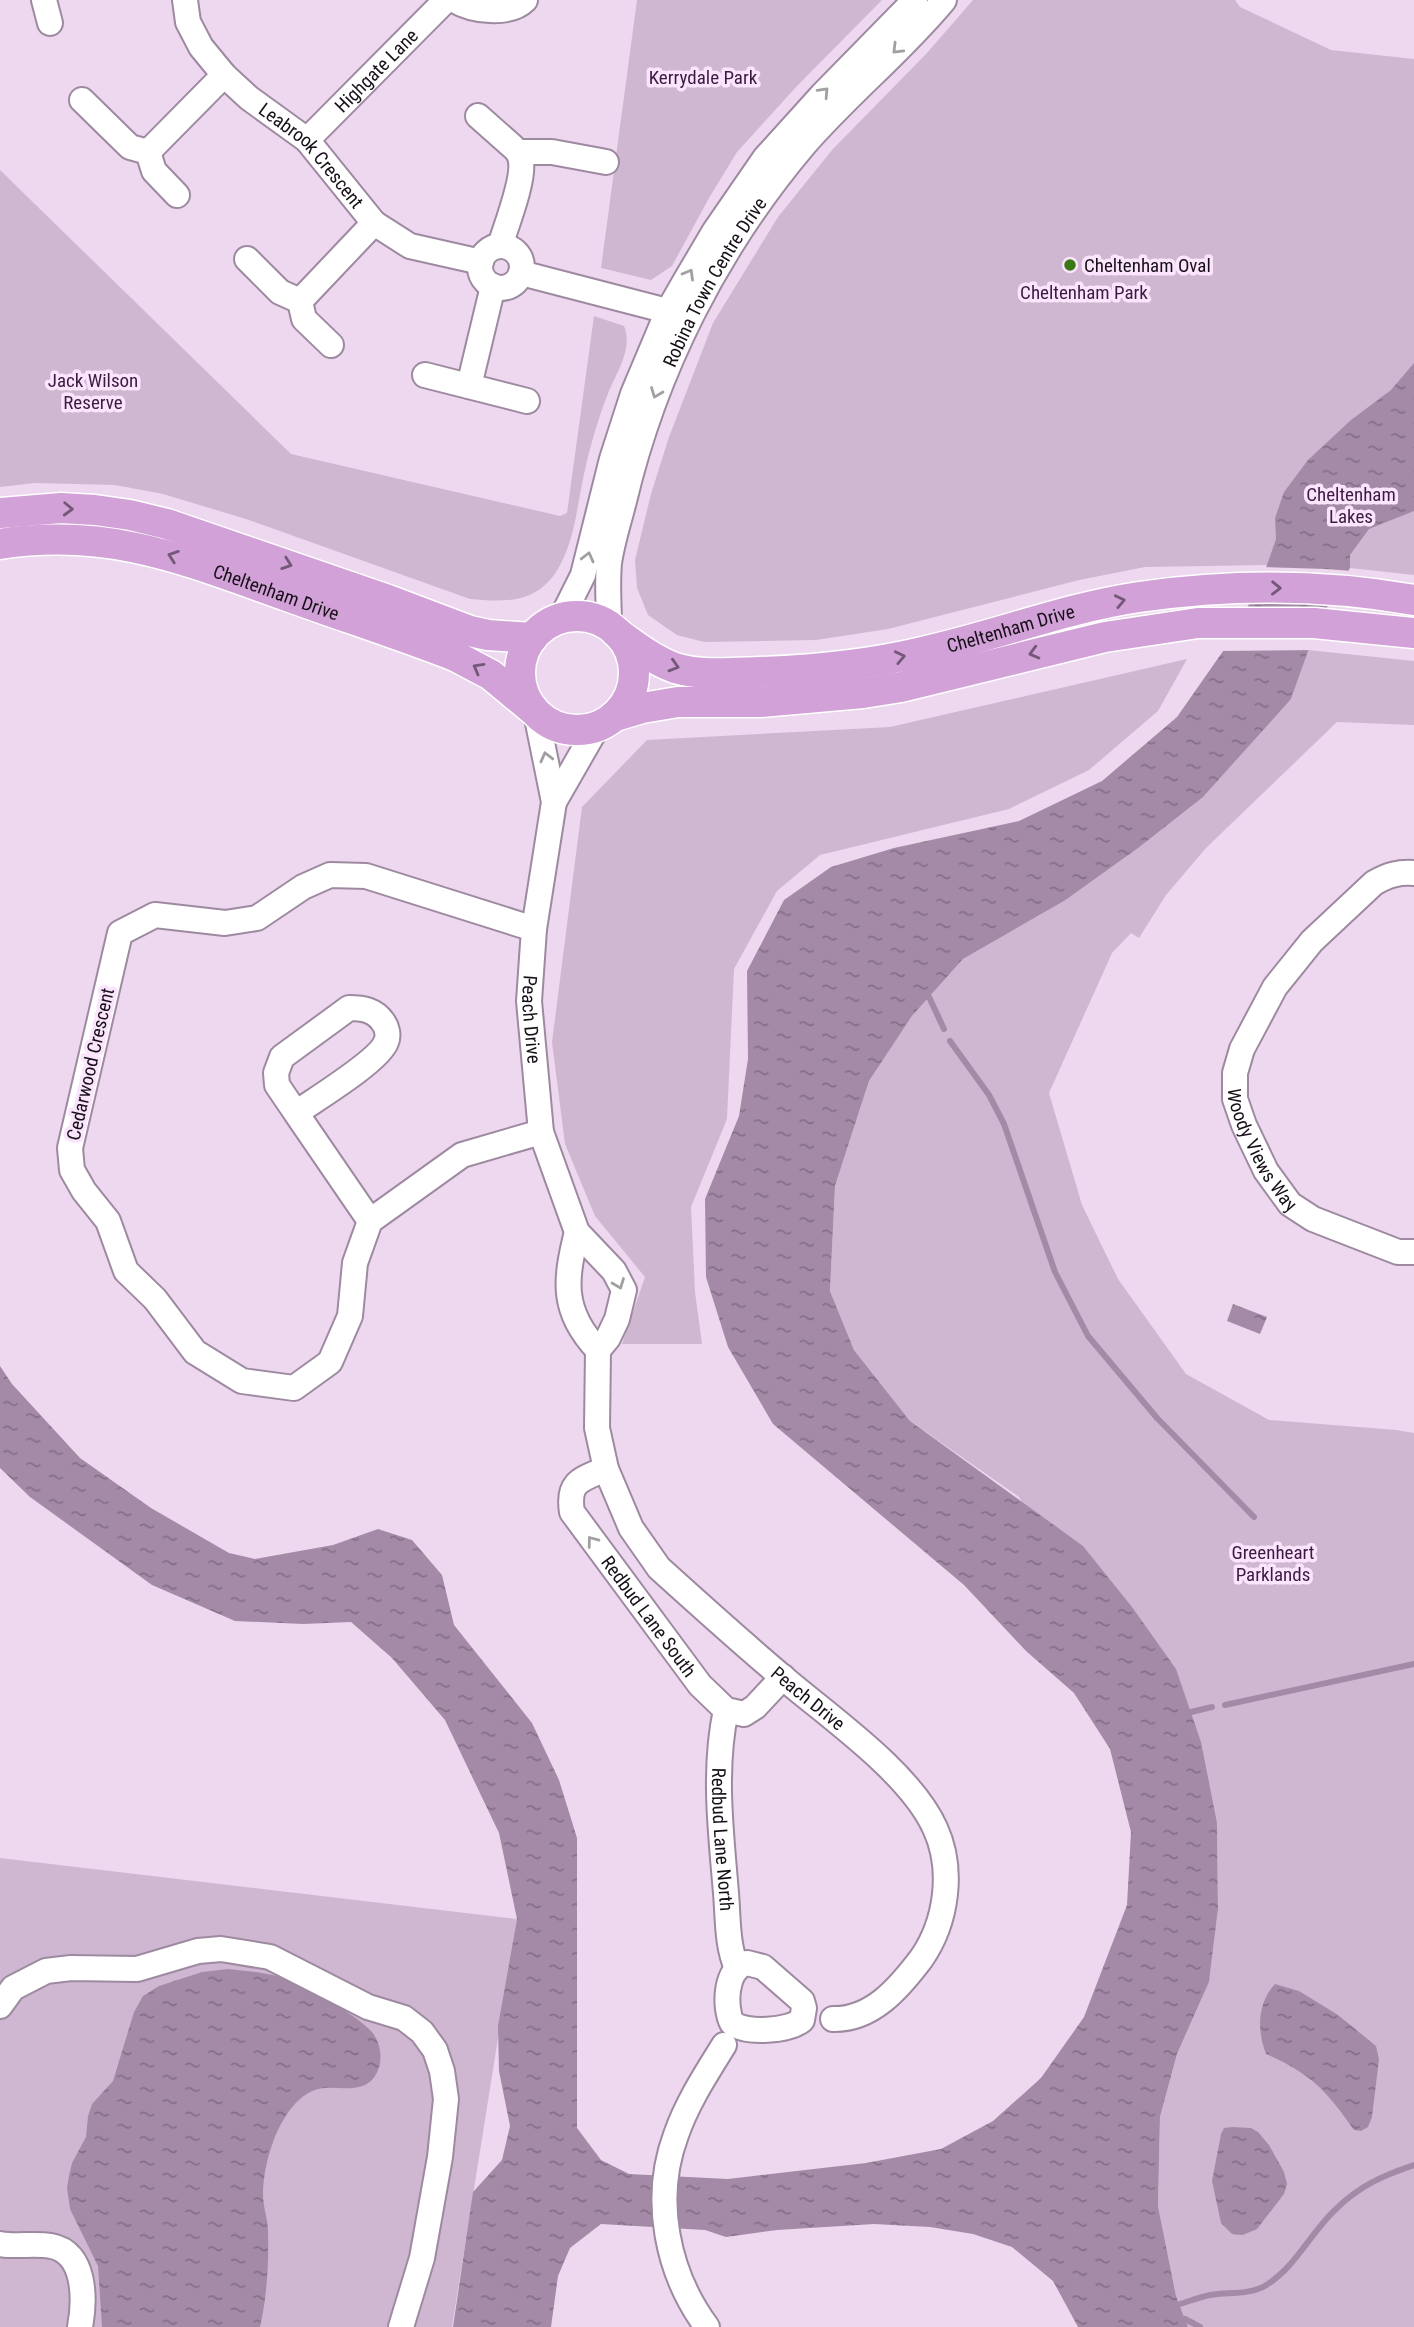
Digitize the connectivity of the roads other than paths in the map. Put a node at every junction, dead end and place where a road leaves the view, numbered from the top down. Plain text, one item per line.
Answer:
1 (185, 0) edge
2 (446, 0) edge
3 (454, 0) edge
4 (525, 0) edge
5 (915, 0) edge
6 (944, 0) edge
7 (224, 75) junction
8 (82, 100) dead end
9 (478, 116) dead end
10 (306, 140) junction
11 (148, 152) junction
12 (519, 152) junction
13 (606, 162) dead end
14 (177, 195) dead end
15 (374, 223) junction
16 (500, 246) junction
17 (247, 259) dead end
18 (481, 262) junction
19 (521, 273) junction
20 (492, 286) junction
21 (300, 301) junction
22 (679, 314) junction
23 (331, 345) dead end
24 (425, 375) dead end
25 (469, 386) junction
26 (527, 401) dead end
27 (0, 513) edge
28 (0, 544) edge
29 (1414, 600) edge
30 (561, 619) junction
31 (612, 629) junction
32 (1414, 633) edge
33 (532, 638) junction
34 (534, 711) junction
35 (606, 721) junction
36 (554, 802) junction
37 (1414, 873) edge
38 (534, 929) junction
39 (296, 1112) junction
40 (541, 1132) junction
41 (370, 1221) junction
42 (577, 1232) junction
43 (1414, 1252) edge
44 (598, 1350) junction
45 (606, 1469) junction
46 (783, 1677) junction
47 (726, 1710) junction
48 (737, 1968) junction
49 (0, 2006) edge
50 (799, 2012) junction
51 (737, 2023) junction
52 (0, 2244) edge
53 (80, 2327) edge
54 (401, 2327) edge
55 (707, 2327) edge

1 - 7 street, Leabrook Crescent
2 - 10 street, Highgate Lane
3 - 4 street
22 -> 5 street, Robina Town Centre Drive
6 -> 22 street, Robina Town Centre Drive
7 - 10 street, Leabrook Crescent
7 - 11 street
8 - 11 street
9 - 12 street
10 - 15 street, Leabrook Crescent
11 - 14 street
12 - 13 street
12 - 16 street
15 - 18 street, Leabrook Crescent
15 - 21 street
16 - 18 street
16 - 19 street
17 - 21 street
18 - 20 street
19 - 20 street
19 - 22 street
20 - 25 street
21 - 23 street
30 -> 22 street, Robina Town Centre Drive
22 -> 31 street, Robina Town Centre Drive
24 - 25 street
25 - 26 street
27 -> 33 main road, Cheltenham Drive
34 -> 28 main road, Cheltenham Drive
31 -> 29 main road, Cheltenham Drive
30 - 31 main road
30 - 33 main road
31 - 35 main road
32 -> 35 main road, Cheltenham Drive
33 - 34 main road
34 - 35 main road
36 -> 34 street, Peach Drive
35 - 36 street, Peach Drive
36 - 38 street, Peach Drive
37 - 43 street, Woody Views Way
38 - 40 street, Peach Drive
38 - 41 street, Cedarwood Crescent
39 - 39 street
39 - 41 street
40 - 41 street
40 - 42 street, Peach Drive
42 - 44 street, Peach Drive
42 -> 44 street, Peach Drive
44 - 45 street, Peach Drive
45 - 46 street, Peach Drive
47 -> 45 street, Redbud Lane South
46 - 47 street
46 - 50 street, Peach Drive
47 - 48 street, Redbud Lane North
48 - 50 street, Peach Drive
48 - 51 street
49 - 54 street
50 - 51 street
51 - 55 street
52 - 53 street

